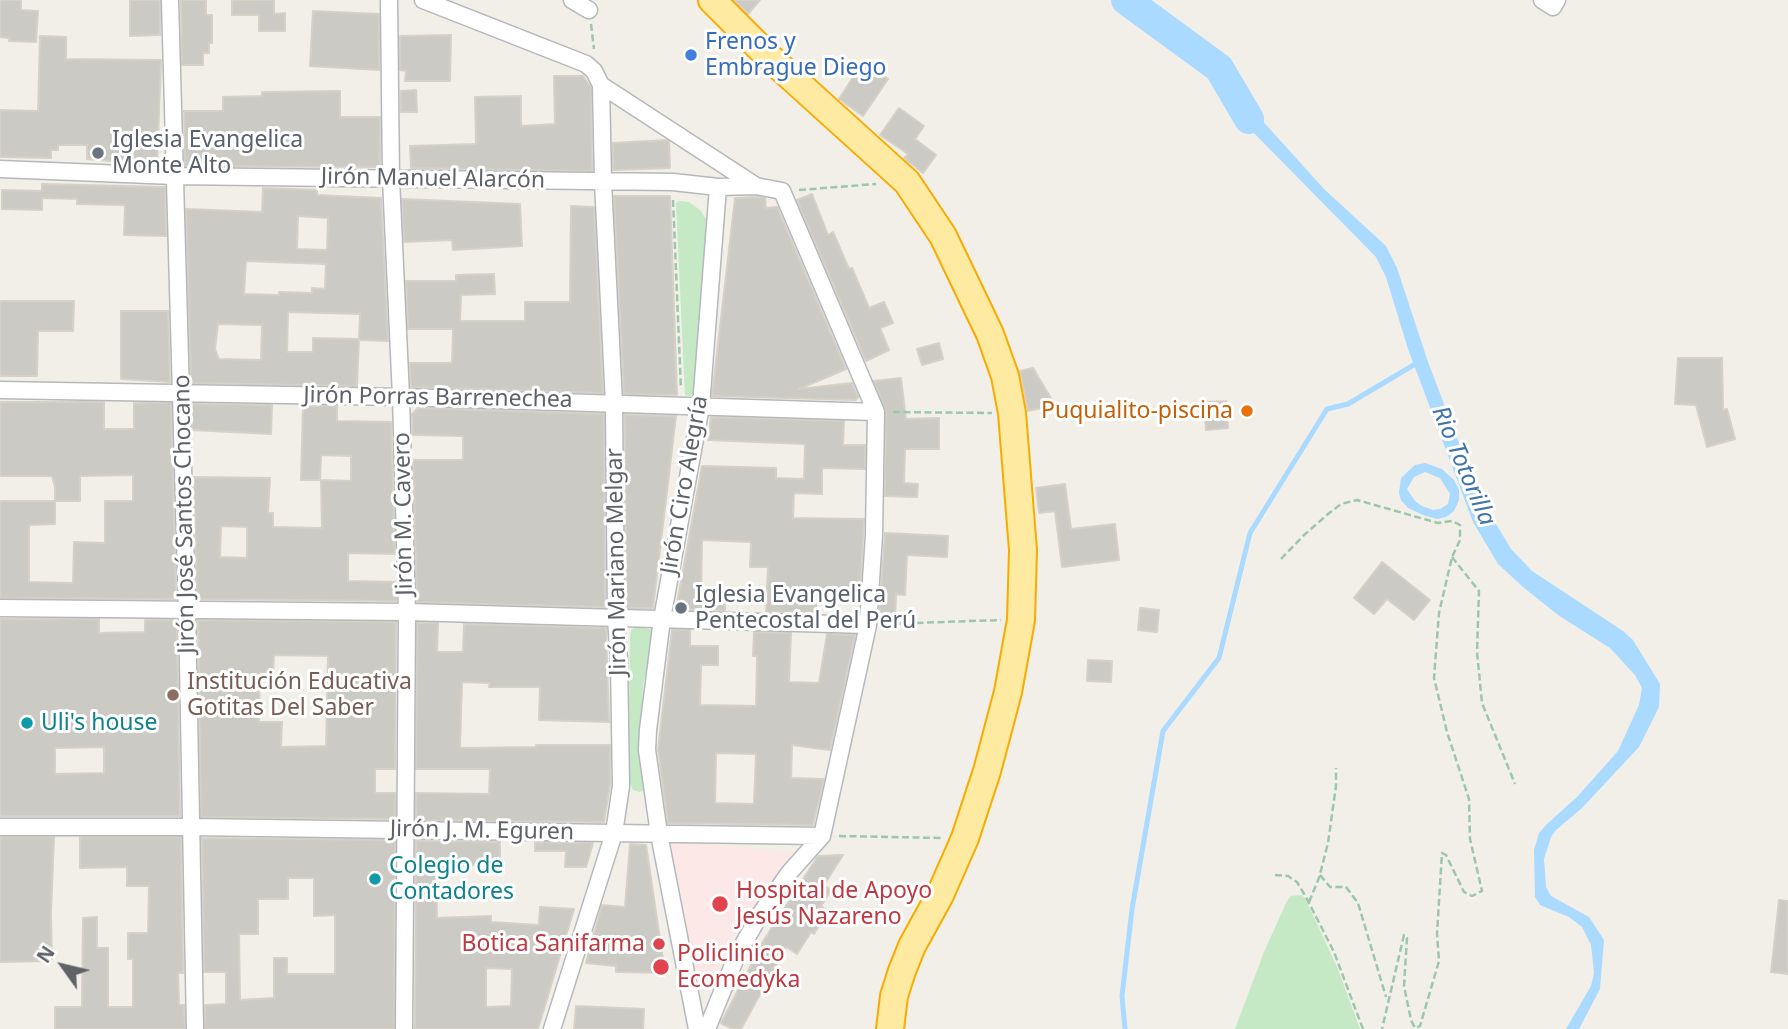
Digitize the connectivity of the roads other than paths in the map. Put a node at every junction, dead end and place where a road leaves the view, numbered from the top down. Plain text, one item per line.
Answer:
1 (170, 0) edge
2 (389, 0) edge
3 (424, 0) edge
4 (572, 0) edge
5 (712, 0) edge
6 (1542, 0) edge
7 (1557, 0) edge
8 (589, 10) road end
9 (601, 86) junction
10 (0, 169) edge
11 (174, 176) junction
12 (391, 179) junction
13 (603, 182) junction
14 (756, 186) junction
15 (719, 187) junction
16 (0, 390) edge
17 (182, 392) junction
18 (401, 397) junction
19 (614, 403) junction
20 (701, 406) junction
21 (876, 412) junction
22 (0, 608) edge
23 (187, 610) junction
24 (407, 612) junction
25 (616, 619) junction
26 (662, 619) junction
27 (867, 625) junction
28 (0, 827) edge
29 (192, 827) junction
30 (407, 830) junction
31 (614, 833) junction
32 (659, 834) junction
33 (822, 836) junction
34 (195, 1029) edge
35 (404, 1029) edge
36 (552, 1029) edge
37 (697, 1029) edge
38 (707, 1029) edge
39 (890, 1029) edge

1 - 11 street, Jirón José Santos Chocano
2 - 12 street, Jirón M. Cavero
3 - 9 street
4 - 8 street
5 - 39 highway
6 - 7 street
9 - 13 street, Jirón Mariano Melgar
9 - 14 street
10 - 11 street, Jirón Manuel Alarcón
11 - 12 street, Jirón Manuel Alarcón
11 - 17 street, Jirón José Santos Chocano
12 - 13 street, Jirón Manuel Alarcón
12 - 18 street, Jirón M. Cavero
13 - 15 street, Jirón Manuel Alarcón
13 - 19 street, Jirón Mariano Melgar
14 - 15 street, Jirón Manuel Alarcón
14 - 21 street, Jirón Manuel Alarcón
15 - 20 street, Jirón Ciro Alegría
16 - 17 street, Jirón Porras Barrenechea
17 - 18 street, Jirón Porras Barrenechea
17 - 23 street, Jirón José Santos Chocano
18 - 19 street, Jirón Porras Barrenechea
18 - 24 street, Jirón M. Cavero
19 - 20 street, Jirón Porras Barrenechea
19 - 25 street, Jirón Mariano Melgar
20 - 21 street, Jirón Porras Barrenechea
20 - 26 street, Jirón Ciro Alegría
21 - 27 street
22 - 23 street
23 - 24 street
23 - 29 street, Jirón José Santos Chocano
24 - 25 street
24 - 30 street, Jirón M. Cavero
25 - 26 street
25 - 31 street, Jirón Mariano Melgar
26 - 27 street
26 - 32 street, Jirón Ciro Alegría
27 - 33 street
28 - 29 street, Jirón J. M. Eguren
29 - 30 street, Jirón J. M. Eguren
29 - 34 street, Jirón José Santos Chocano
30 - 31 street, Jirón J. M. Eguren
30 - 35 street, Jirón M. Cavero
31 - 32 street, Jirón J. M. Eguren
31 - 36 street, Jirón Mariano Melgar
32 - 33 street, Jirón J. M. Eguren
32 - 37 street, Jirón Ciro Alegría
33 - 38 street

